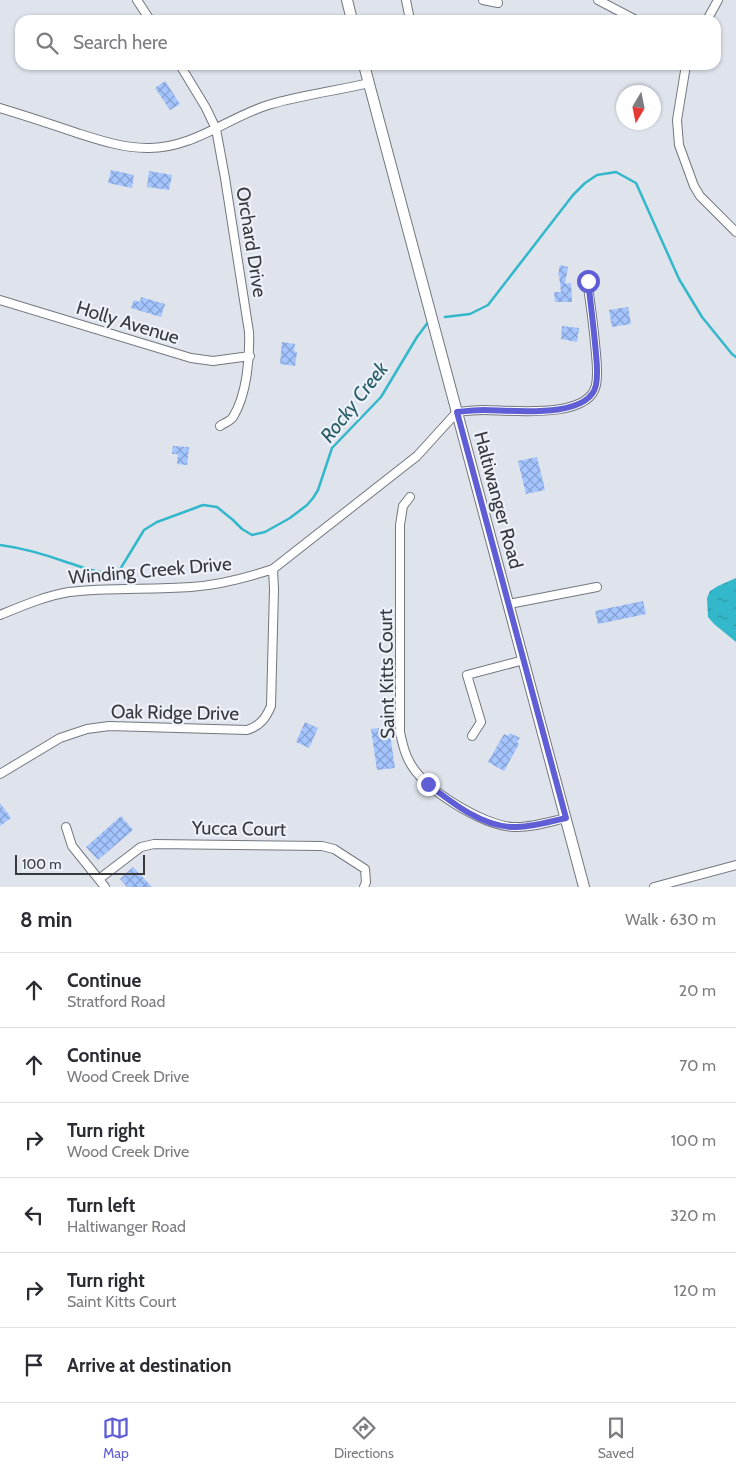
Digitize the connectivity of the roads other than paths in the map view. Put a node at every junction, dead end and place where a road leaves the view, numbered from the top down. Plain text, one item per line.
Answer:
1 (137, 0) edge
2 (346, 0) edge
3 (406, 0) edge
4 (484, 0) edge
5 (598, 0) edge
6 (718, 0) edge
7 (498, 3) dead end
8 (147, 15) edge
9 (350, 15) edge
10 (409, 15) edge
11 (626, 15) edge
12 (710, 15) edge
13 (183, 70) edge
14 (365, 70) edge
15 (685, 70) edge
16 (369, 83) junction
17 (0, 108) edge
18 (216, 129) junction
19 (736, 232) edge
20 (588, 281) dead end
21 (0, 300) edge
22 (250, 356) junction
23 (457, 412) junction
24 (220, 426) dead end
25 (410, 497) dead end
26 (273, 569) junction
27 (597, 587) dead end
28 (509, 604) junction
29 (0, 615) edge
30 (524, 660) junction
31 (472, 736) dead end
32 (0, 774) edge
33 (566, 818) junction
34 (66, 828) dead end
35 (736, 866) edge
36 (98, 879) junction
37 (106, 887) edge
38 (364, 887) edge
39 (584, 887) edge
40 (654, 887) edge

1 - 8 street
2 - 9 street
3 - 10 street
4 - 7 street
5 - 11 street
6 - 12 street
13 - 18 street, Orchard Drive
14 - 16 street, Haltiwanger Road
15 - 19 street
16 - 18 street
16 - 23 street, Haltiwanger Road
17 - 18 street
18 - 22 street, Orchard Drive
20 - 23 street
21 - 22 street, Holly Avenue
22 - 24 street, Orchard Drive
23 - 26 street, Winding Creek Drive
23 - 28 street, Haltiwanger Road
25 - 33 street, Saint Kitts Court
26 - 29 street, Winding Creek Drive
26 - 32 street, Oak Ridge Drive
27 - 28 street
28 - 30 street, Haltiwanger Road
30 - 31 street
30 - 33 street, Haltiwanger Road
33 - 39 street, Haltiwanger Road
34 - 36 street
35 - 40 street
36 - 37 street
36 - 38 street, Yucca Court

